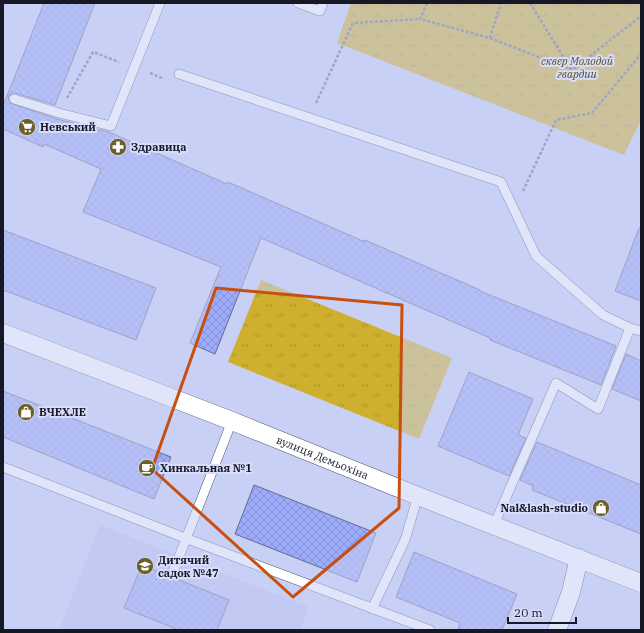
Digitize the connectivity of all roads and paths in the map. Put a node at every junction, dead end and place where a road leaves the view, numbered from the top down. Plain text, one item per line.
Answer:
1 (160, 3) edge
2 (298, 3) edge
3 (322, 3) edge
4 (427, 3) edge
5 (501, 3) edge
6 (530, 3) edge
7 (641, 16) edge
8 (490, 38) junction
9 (641, 54) edge
10 (572, 70) junction
11 (179, 74) dead end
12 (14, 99) dead end
13 (514, 210) junction
14 (630, 328) junction
15 (641, 331) edge
16 (3, 333) edge
17 (232, 421) junction
18 (3, 467) edge
19 (418, 496) junction
20 (494, 525) junction
21 (185, 538) junction
22 (579, 558) junction
23 (173, 572) dead end
24 (641, 582) edge
25 (372, 609) junction
26 (430, 630) edge
27 (557, 630) edge

1 - 12 lane
2 - 3 lane
4 - 8 path
5 - 8 path
6 - 10 path
7 - 10 path
8 - 10 path
9 - 13 path
11 - 13 lane
13 - 14 lane
14 - 15 lane
14 - 20 lane
16 - 17 street, вулиця Демьохіна
17 - 19 street, вулиця Демьохіна
17 - 21 lane
18 - 21 lane
19 - 20 street, вулиця Демьохіна
19 - 25 lane
20 - 22 street, вулиця Демьохіна
21 - 23 lane
21 - 25 lane
22 - 24 street, вулиця Демьохіна
22 - 27 street
25 - 26 lane

